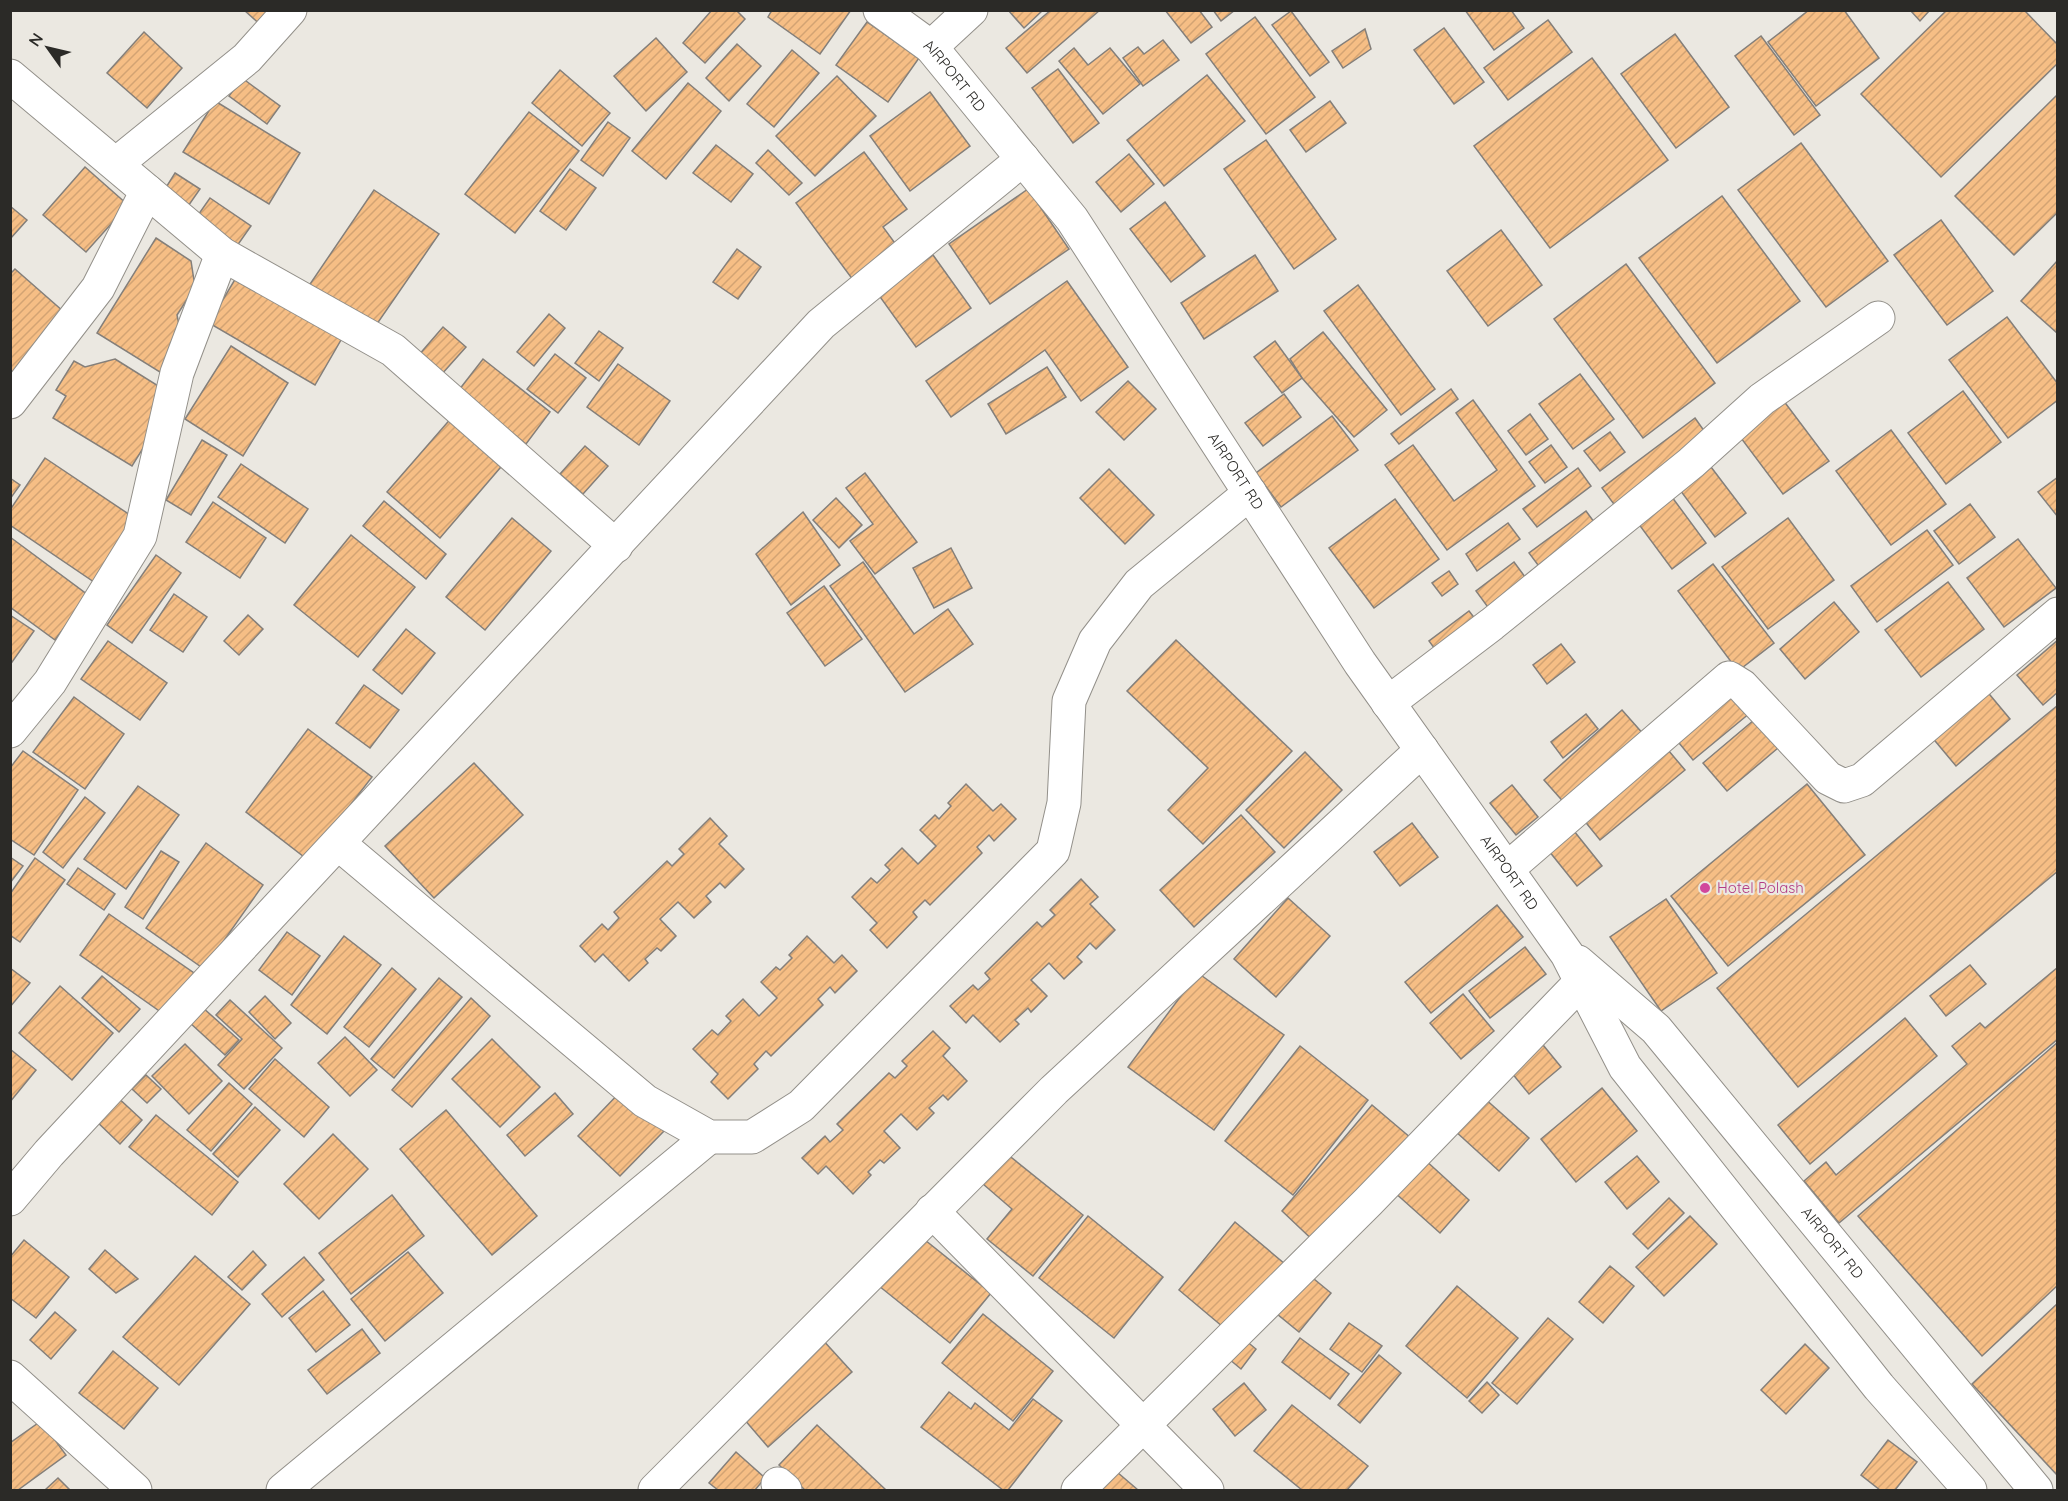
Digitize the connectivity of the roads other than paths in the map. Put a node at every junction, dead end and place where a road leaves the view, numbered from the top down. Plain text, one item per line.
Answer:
1 (290, 10) edge
2 (880, 10) edge
3 (971, 10) edge
4 (931, 47) junction
5 (10, 76) edge
6 (1023, 159) junction
7 (116, 164) junction
8 (147, 191) junction
9 (222, 254) junction
10 (1878, 318) dead end
11 (10, 402) edge
12 (1250, 493) junction
13 (616, 546) junction
14 (2058, 614) edge
15 (1388, 703) junction
16 (10, 731) edge
17 (1422, 750) junction
18 (339, 844) junction
19 (1507, 870) junction
20 (1574, 967) junction
21 (709, 1137) junction
22 (10, 1199) edge
23 (932, 1211) junction
24 (10, 1377) edge
25 (1143, 1428) junction
26 (135, 1491) edge
27 (283, 1491) edge
28 (655, 1491) edge
29 (1078, 1491) edge
30 (1207, 1491) edge
31 (1970, 1491) edge
32 (2036, 1491) edge

1 - 7 street
2 - 4 street, AIRPORT RD
3 - 4 street
4 - 6 street, AIRPORT RD
5 - 7 street
6 - 12 street, AIRPORT RD
6 - 13 street
7 - 8 street
8 - 9 street
8 - 11 street
9 - 13 street
9 - 16 street
10 - 15 street
12 - 15 street, AIRPORT RD
12 - 21 street
13 - 18 street
14 - 19 street
15 - 17 street, AIRPORT RD
17 - 19 street, AIRPORT RD
17 - 23 street
18 - 21 street
18 - 22 street
19 - 20 street, AIRPORT RD
20 - 25 street
20 - 31 street, AIRPORT RD
20 - 32 street, AIRPORT RD
21 - 27 street
23 - 25 street
23 - 28 street
24 - 26 street
25 - 29 street
25 - 30 street

